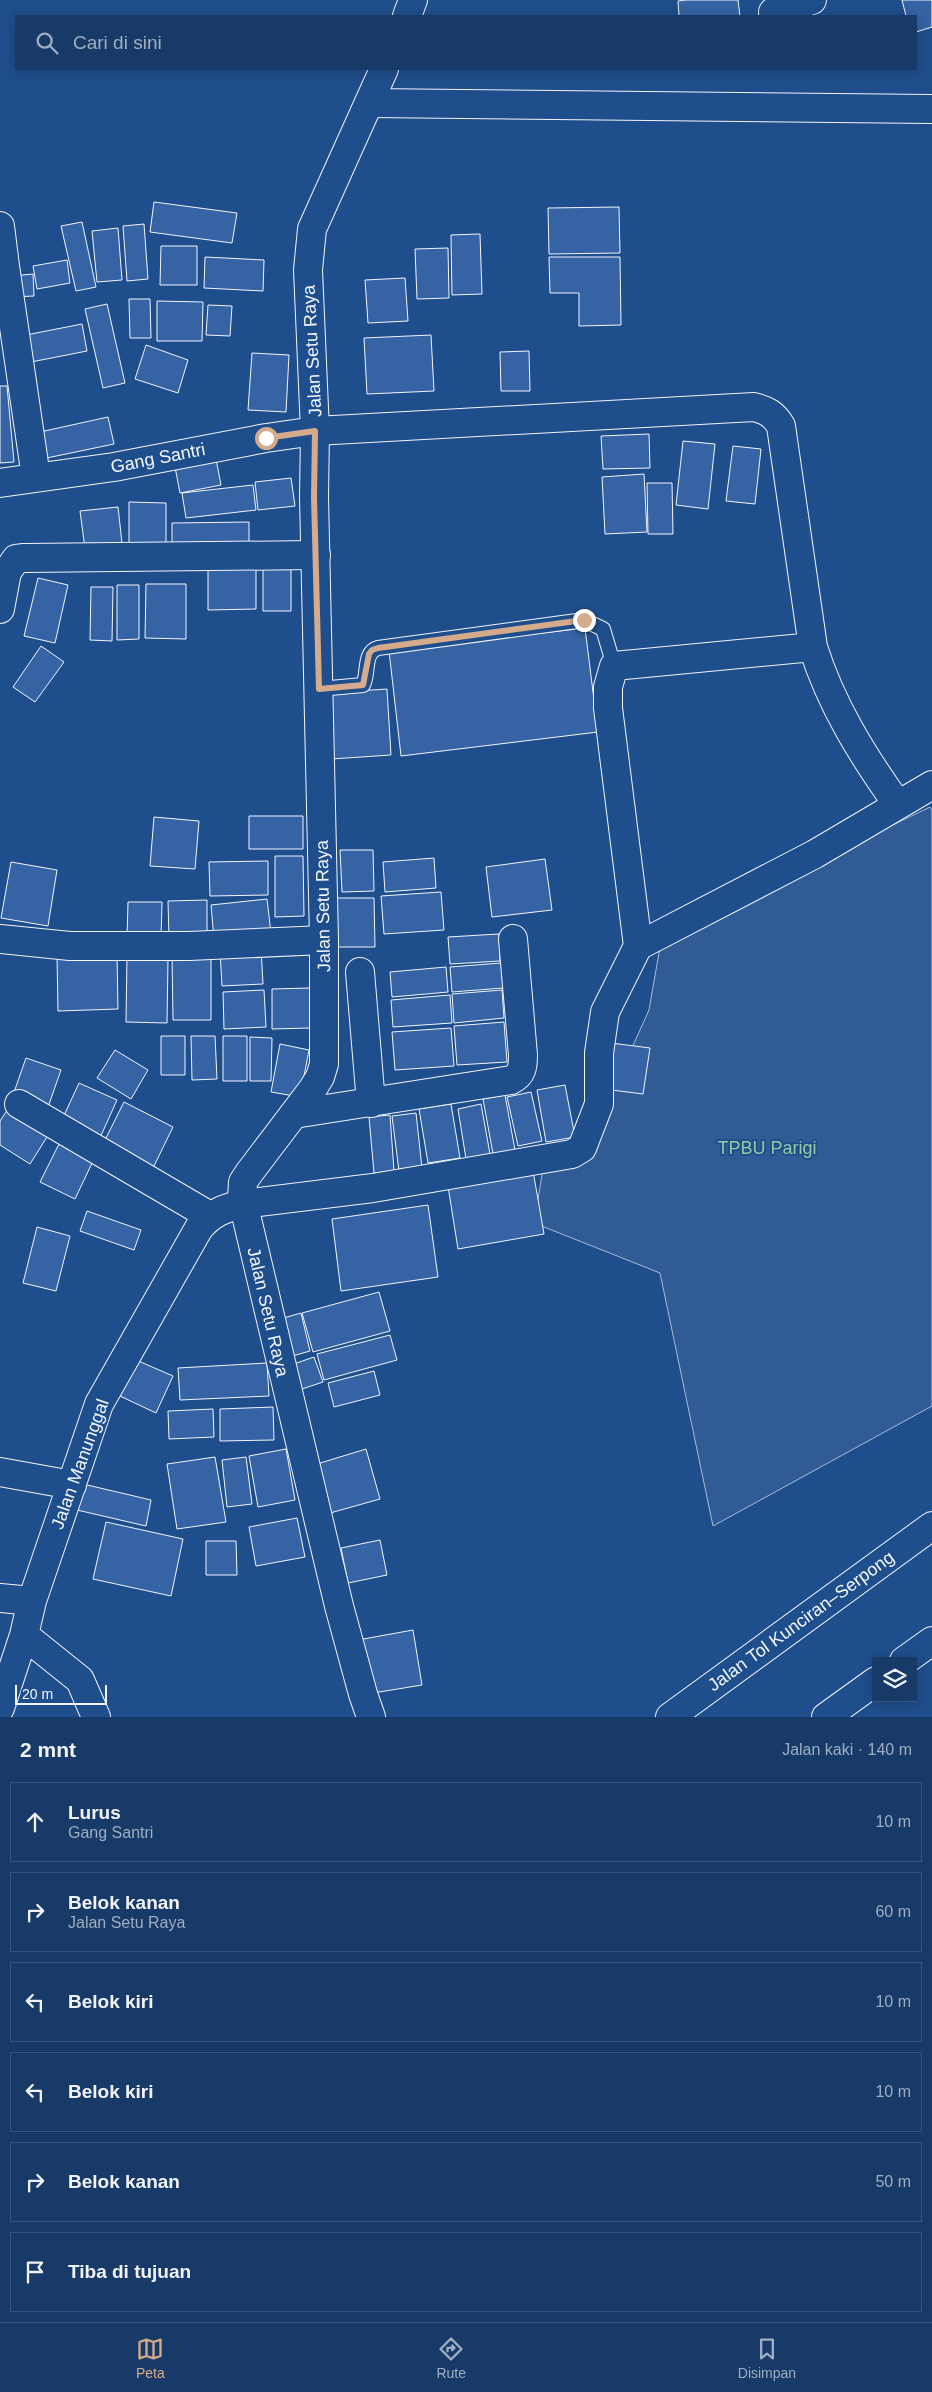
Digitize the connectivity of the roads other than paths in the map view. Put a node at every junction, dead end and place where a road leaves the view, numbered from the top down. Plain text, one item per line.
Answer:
1 (413, 0) edge
2 (812, 0) edge
3 (773, 12) dead end
4 (407, 15) edge
5 (384, 70) edge
6 (370, 103) junction
7 (932, 109) edge
8 (0, 226) edge
9 (2, 266) edge
10 (315, 431) junction
11 (36, 477) junction
12 (0, 482) edge
13 (316, 554) junction
14 (0, 609) edge
15 (813, 647) junction
16 (614, 666) junction
17 (319, 689) junction
18 (932, 786) edge
19 (898, 805) junction
20 (0, 939) edge
21 (513, 939) dead end
22 (324, 940) junction
23 (638, 946) junction
24 (360, 972) dead end
25 (371, 1103) junction
26 (19, 1104) dead end
27 (294, 1114) junction
28 (243, 1204) junction
29 (210, 1216) junction
30 (0, 1472) edge
31 (72, 1485) junction
32 (932, 1526) edge
33 (0, 1598) edge
34 (32, 1601) junction
35 (24, 1635) junction
36 (932, 1641) edge
37 (910, 1657) edge
38 (870, 1686) edge
39 (0, 1708) edge
40 (96, 1717) edge
41 (371, 1717) edge
42 (670, 1717) edge
43 (826, 1717) edge

1 - 4 main road
2 - 3 main road
5 - 6 main road, Jalan Setu Raya
6 - 7 main road
6 - 10 main road, Jalan Setu Raya
8 - 9 main road
9 - 11 main road
10 - 11 main road, Gang Santri
10 - 13 main road, Jalan Setu Raya
10 - 15 main road, Gang Santri
11 - 12 main road, Gang Santri
13 - 14 main road
13 - 17 main road, Jalan Setu Raya
15 - 16 main road
15 - 19 main road, Gang Santri
16 - 17 lane
16 - 23 main road
17 - 22 main road, Jalan Setu Raya
18 - 19 main road
19 - 23 main road
20 - 22 main road
21 - 25 main road
22 - 27 main road, Jalan Setu Raya
23 - 28 main road, Jalan Manunggal
24 - 25 main road
25 - 27 main road
26 - 29 main road
27 - 28 main road, Jalan Setu Raya
28 - 29 main road, Jalan Manunggal
28 - 41 main road, Jalan Setu Raya
29 - 31 main road, Jalan Manunggal
30 - 31 main road
31 - 34 main road, Jalan Manunggal
32 - 42 main road, Jalan Tol Kunciran–Serpong
33 - 34 main road
34 - 35 main road, Jalan Manunggal
35 - 39 main road, Jalan Manunggal
35 - 40 main road
36 - 37 main road
38 - 43 main road

